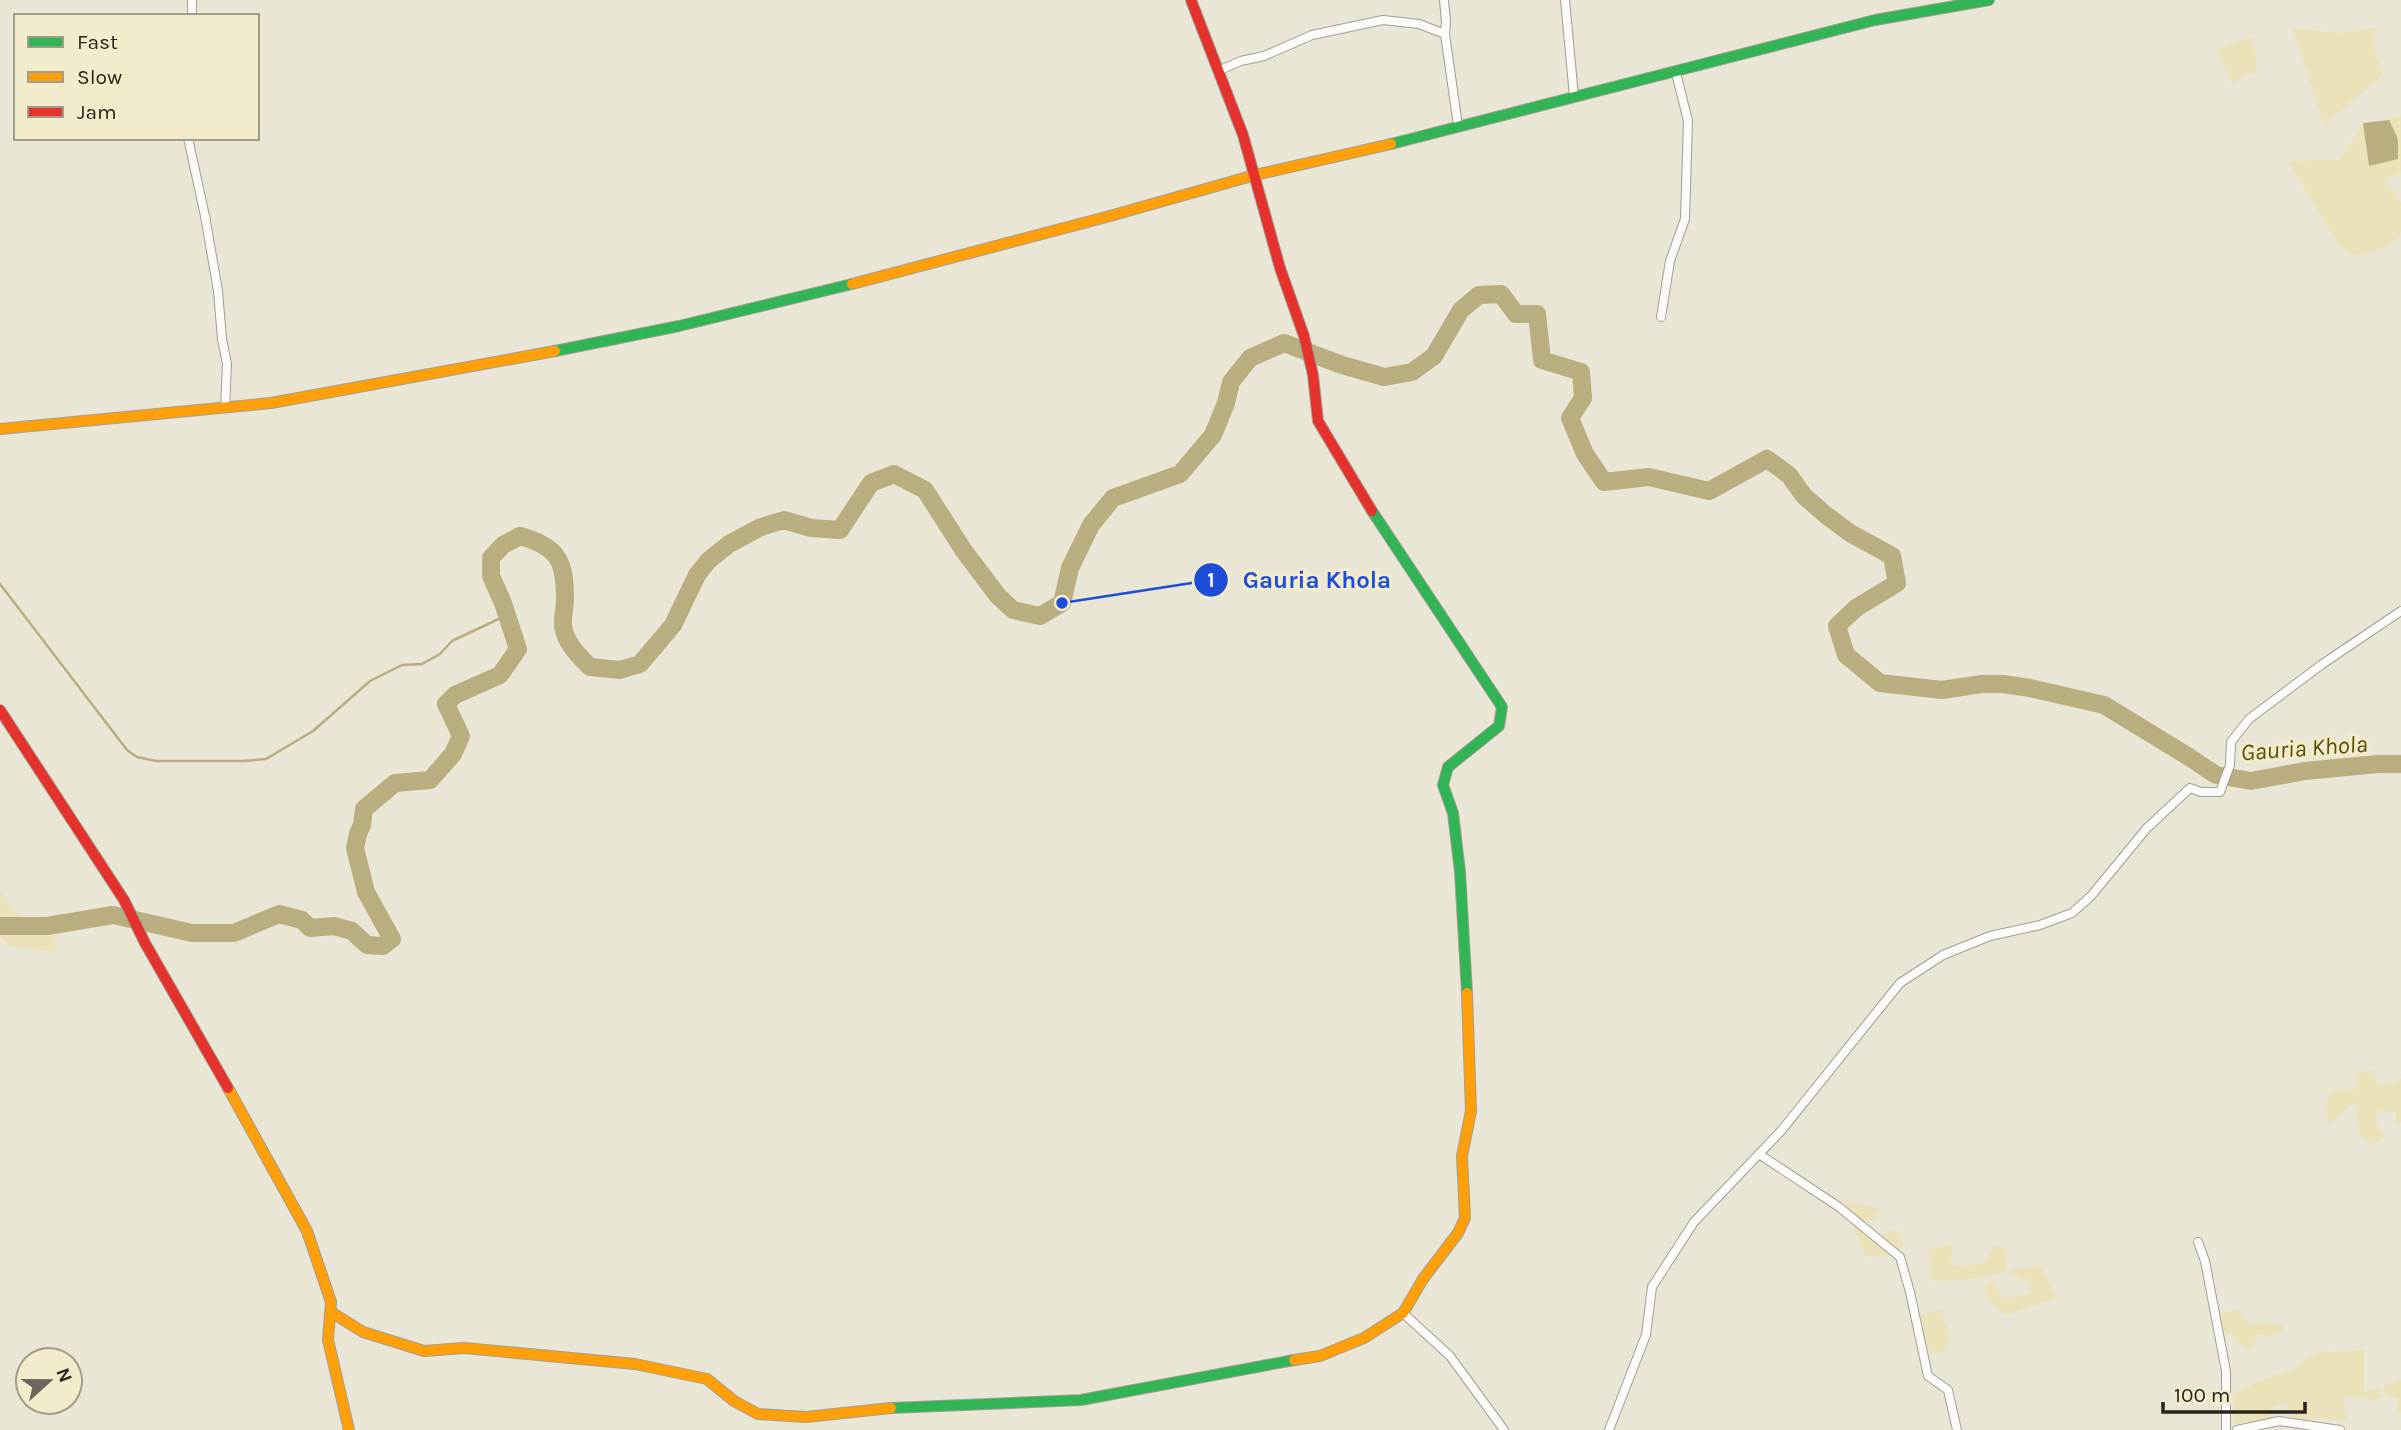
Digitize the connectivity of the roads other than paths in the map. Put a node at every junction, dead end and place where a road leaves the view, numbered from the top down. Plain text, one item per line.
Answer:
1 (1191, 0) edge
2 (1444, 0) edge
3 (1565, 0) edge
4 (1989, 0) edge
5 (1445, 34) junction
6 (1217, 71) junction
7 (1676, 73) junction
8 (1574, 96) junction
9 (1458, 126) junction
10 (188, 140) edge
11 (1255, 175) junction
12 (1661, 317) dead end
13 (225, 408) junction
14 (0, 429) edge
15 (2401, 611) edge
16 (0, 710) edge
17 (1759, 1154) junction
18 (2198, 1242) dead end
19 (331, 1312) junction
20 (1403, 1313) junction
21 (349, 1430) edge
22 (1504, 1430) edge
23 (1609, 1430) edge
24 (1957, 1430) edge
25 (2226, 1430) edge
26 (2237, 1430) edge
27 (2340, 1430) edge

1 - 6 street
2 - 5 street
3 - 8 street
4 - 7 street
5 - 6 street
5 - 9 street
6 - 11 street
7 - 8 street
7 - 12 street
8 - 9 street
9 - 11 street
10 - 13 street
11 - 13 street
11 - 20 street
13 - 14 street
15 - 17 street
16 - 19 street
17 - 23 street
17 - 24 street
18 - 25 street
19 - 20 street
19 - 21 street
20 - 22 street
26 - 27 street

